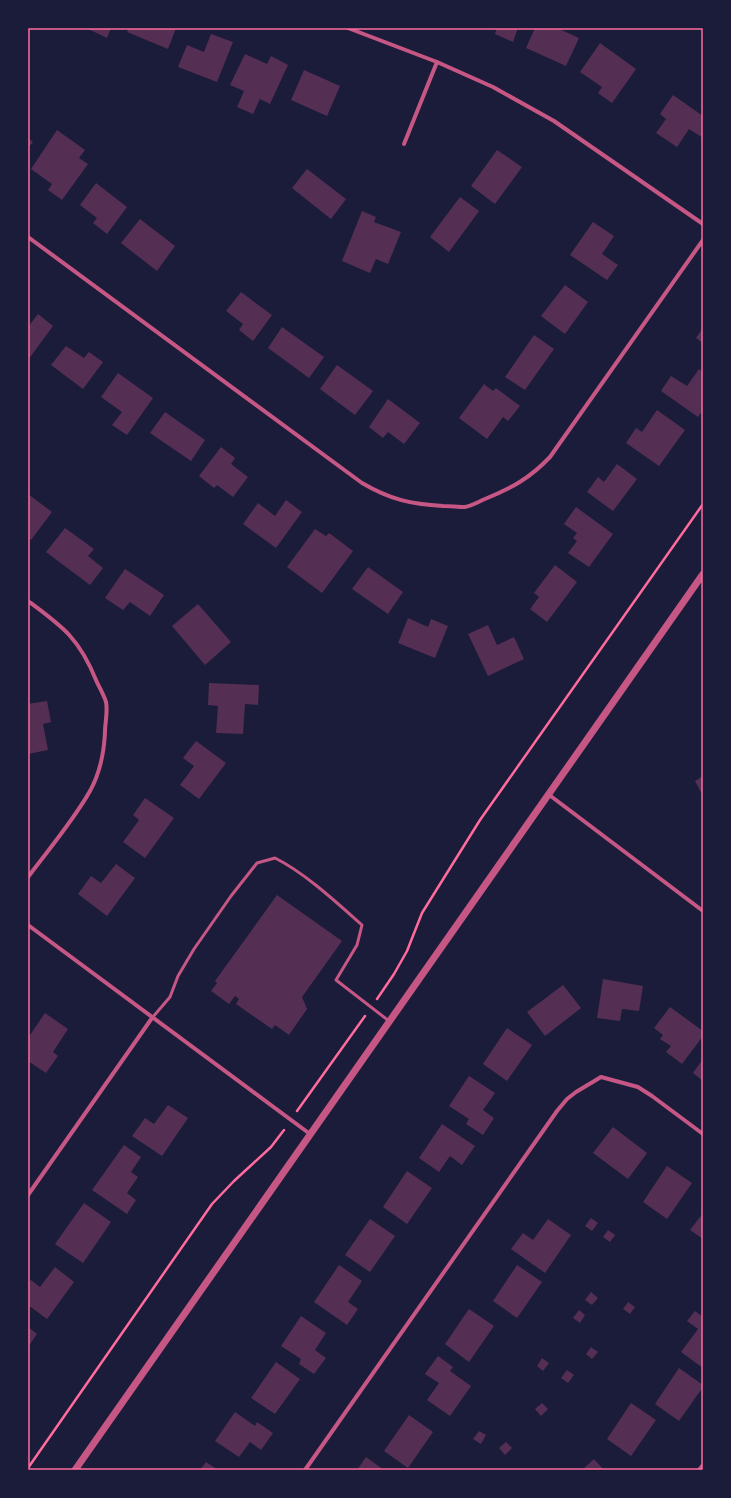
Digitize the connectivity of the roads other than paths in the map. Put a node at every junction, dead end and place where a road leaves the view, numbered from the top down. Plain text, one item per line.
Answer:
1 (348, 28) edge
2 (359, 30) edge
3 (437, 62) junction
4 (404, 144) dead end
5 (703, 224) edge
6 (28, 237) edge
7 (703, 240) edge
8 (703, 574) edge
9 (28, 601) edge
10 (548, 794) junction
11 (28, 877) edge
12 (703, 911) edge
13 (28, 925) edge
14 (152, 1018) junction
15 (389, 1020) junction
16 (310, 1134) junction
17 (703, 1134) edge
18 (28, 1195) edge
19 (703, 1465) edge
20 (75, 1470) edge
21 (305, 1470) edge
22 (699, 1470) edge

1 - 2 street
2 - 3 street
3 - 4 street
3 - 5 street
6 - 7 street
8 - 10 street
9 - 11 street
10 - 12 street
10 - 15 street
13 - 14 street
14 - 15 lane
14 - 16 street
14 - 18 street
15 - 16 street
16 - 20 street
17 - 21 street
19 - 22 street

